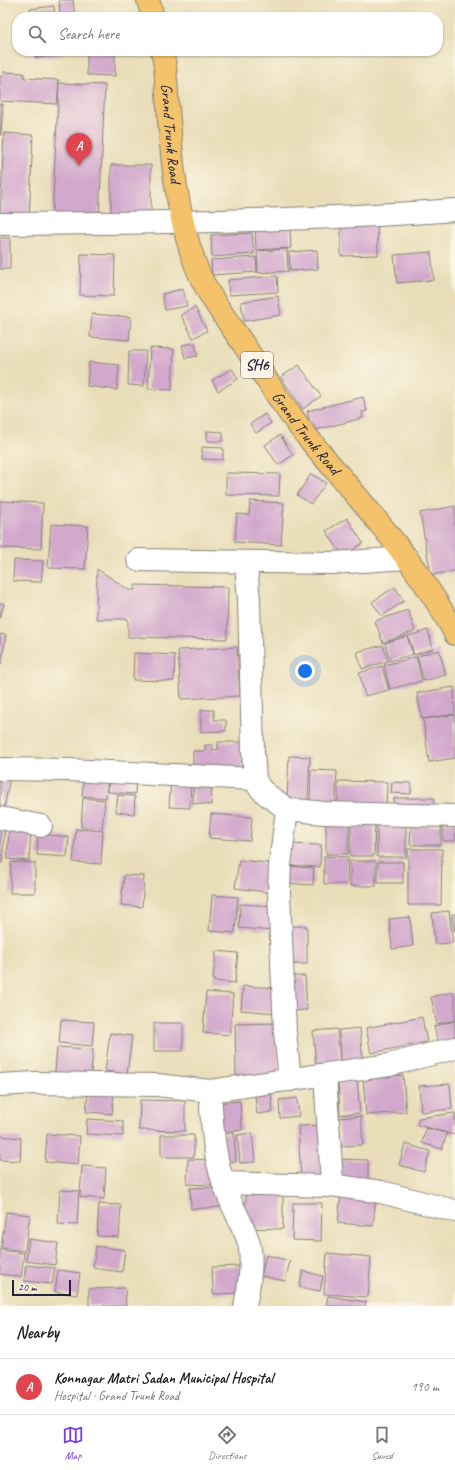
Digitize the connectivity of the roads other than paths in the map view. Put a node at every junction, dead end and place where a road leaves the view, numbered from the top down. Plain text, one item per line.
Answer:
1 (148, 0) edge
2 (152, 12) edge
3 (163, 56) edge
4 (455, 210) edge
5 (183, 223) junction
6 (0, 224) edge
7 (407, 558) junction
8 (138, 560) dead end
9 (246, 563) junction
10 (455, 634) edge
11 (0, 769) edge
12 (255, 779) junction
13 (287, 809) junction
14 (455, 816) edge
15 (0, 818) edge
16 (41, 826) dead end
17 (455, 1048) edge
18 (325, 1075) junction
19 (290, 1080) junction
20 (0, 1084) edge
21 (210, 1091) junction
22 (223, 1183) junction
23 (330, 1185) junction
24 (455, 1212) edge
25 (245, 1306) edge

1 - 2 main road
3 - 5 main road, Grand Trunk Road / SH6
4 - 5 street
5 - 6 street
5 - 7 main road, Grand Trunk Road / SH6
7 - 9 street
7 - 10 main road, Grand Trunk Road / SH6
8 - 9 street
9 - 12 street
11 - 12 street
12 - 13 street
13 - 14 street
13 - 19 street
15 - 16 street
17 - 18 street
18 - 19 street
18 - 23 street
19 - 21 street
20 - 21 street
21 - 22 street
22 - 23 street
22 - 25 street
23 - 24 street

